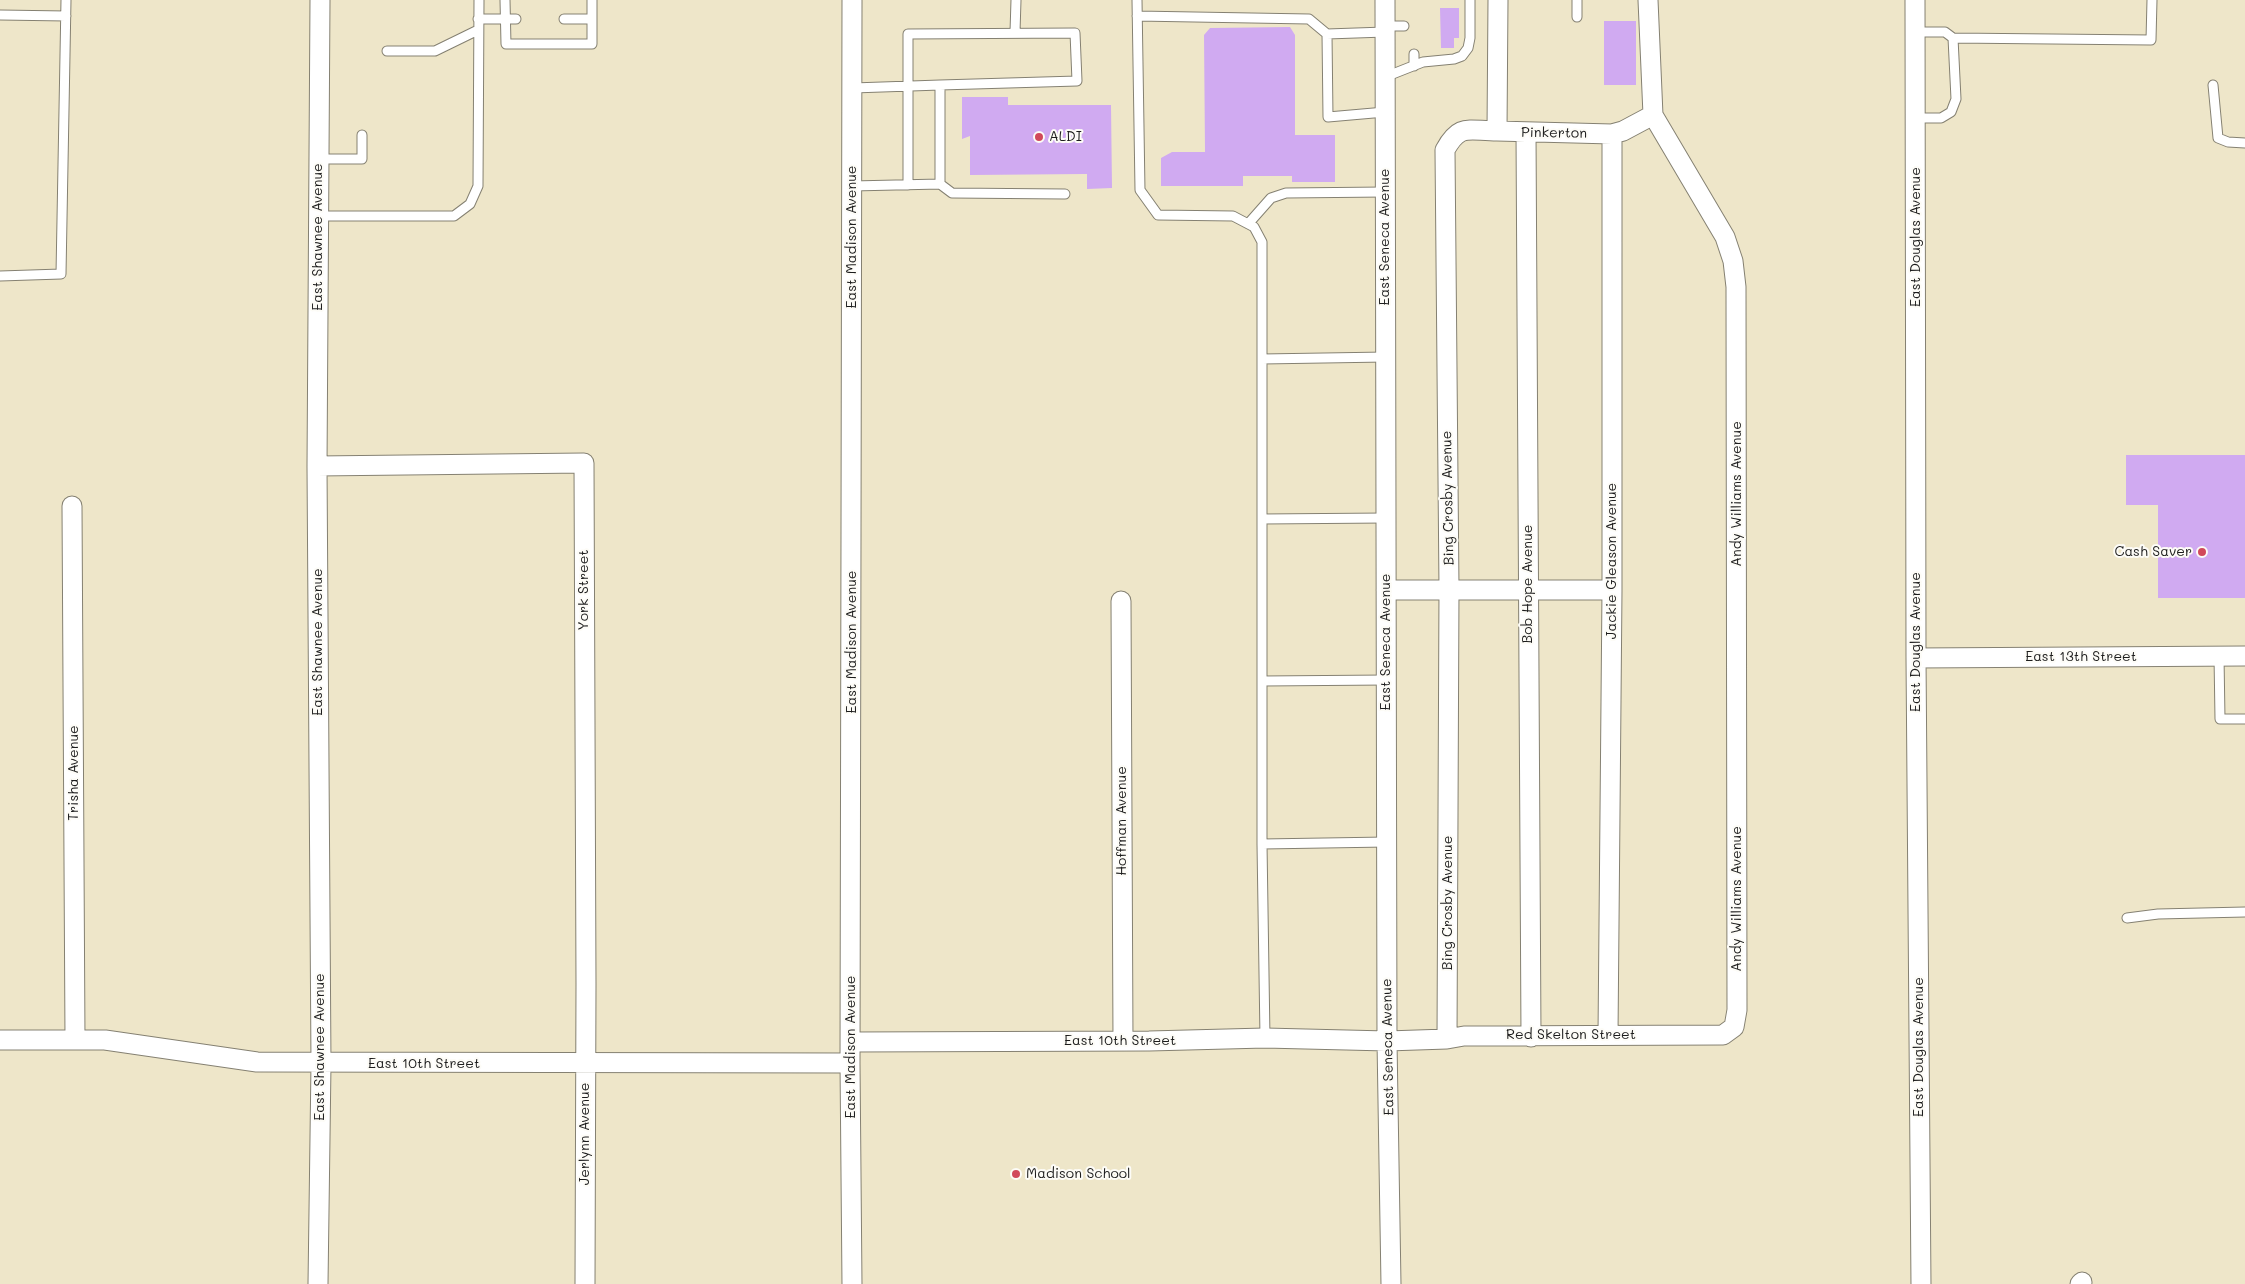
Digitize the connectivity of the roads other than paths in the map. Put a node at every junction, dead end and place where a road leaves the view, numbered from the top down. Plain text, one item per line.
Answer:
1 (66, 0) edge
2 (320, 0) edge
3 (478, 0) edge
4 (505, 0) edge
5 (592, 0) edge
6 (852, 0) edge
7 (1016, 0) edge
8 (1137, 0) edge
9 (1385, 0) edge
10 (1470, 0) edge
11 (1498, 0) edge
12 (1577, 0) edge
13 (1648, 0) edge
14 (1916, 0) edge
15 (2152, 0) edge
16 (0, 15) edge
17 (66, 16) junction
18 (1137, 16) junction
19 (1577, 17) dead end
20 (478, 19) junction
21 (506, 19) junction
22 (516, 19) dead end
23 (564, 19) dead end
24 (592, 19) junction
25 (1391, 28) junction
26 (478, 30) junction
27 (1015, 32) junction
28 (1916, 32) junction
29 (1327, 34) junction
30 (1954, 38) junction
31 (387, 51) dead end
32 (1414, 54) dead end
33 (1414, 66) junction
34 (1385, 77) junction
35 (940, 85) junction
36 (2213, 85) dead end
37 (908, 86) junction
38 (853, 88) junction
39 (1385, 112) junction
40 (1653, 115) junction
41 (1916, 118) junction
42 (1497, 131) junction
43 (1526, 132) junction
44 (362, 134) dead end
45 (1612, 134) junction
46 (2245, 143) edge
47 (319, 159) junction
48 (940, 184) junction
49 (908, 185) junction
50 (852, 186) junction
51 (1385, 192) junction
52 (1065, 194) dead end
53 (318, 216) junction
54 (1248, 224) junction
55 (0, 276) edge
56 (1386, 357) junction
57 (1262, 358) junction
58 (317, 466) junction
59 (72, 506) dead end
60 (1386, 518) junction
61 (1262, 519) junction
62 (1449, 589) junction
63 (1386, 590) junction
64 (1528, 590) junction
65 (1612, 590) junction
66 (1121, 601) dead end
67 (2219, 656) junction
68 (2245, 656) edge
69 (1916, 658) junction
70 (1387, 680) junction
71 (1263, 681) junction
72 (2245, 719) edge
73 (1387, 842) junction
74 (1262, 844) junction
75 (2245, 912) edge
76 (2127, 918) dead end
77 (586, 984) joint
78 (1737, 1010) joint
79 (1608, 1035) junction
80 (1531, 1037) junction
81 (1265, 1038) junction
82 (1447, 1039) junction
83 (0, 1040) edge
84 (75, 1040) junction
85 (1123, 1041) junction
86 (1388, 1041) junction
87 (852, 1042) junction
88 (850, 1063) junction
89 (321, 1064) junction
90 (584, 1064) junction
91 (318, 1284) edge
92 (585, 1284) edge
93 (852, 1284) edge
94 (1391, 1284) edge
95 (1921, 1284) edge

1 - 17 lane
2 - 47 street, East Shawnee Avenue
3 - 20 lane
4 - 21 lane
5 - 24 lane
6 - 38 street, East Madison Avenue
7 - 27 lane
8 - 18 lane
9 - 25 street, East Seneca Avenue
10 - 33 lane
11 - 42 street
12 - 19 lane
13 - 40 street, Andy Williams Avenue
14 - 28 street, East Douglas Avenue
15 - 30 lane
16 - 17 lane
17 - 55 lane
18 - 29 lane
18 - 54 lane
20 - 21 lane
20 - 26 lane
21 - 22 lane
21 - 24 lane
23 - 24 lane
25 - 29 lane
25 - 34 street, East Seneca Avenue
26 - 31 lane
26 - 53 lane
27 - 35 lane
27 - 37 lane
28 - 30 lane
28 - 41 street, East Douglas Avenue
29 - 39 lane
30 - 41 lane
32 - 33 lane
33 - 34 lane
34 - 39 street, East Seneca Avenue
35 - 37 lane
35 - 48 lane
36 - 46 lane
37 - 38 lane
37 - 49 lane
38 - 50 street, East Madison Avenue
39 - 51 street, East Seneca Avenue
40 - 45 street
40 - 78 street, Andy Williams Avenue
41 - 69 street, East Douglas Avenue
42 - 43 street, Pinkerton
42 - 62 street, Bing Crosby Avenue
43 - 45 street, Pinkerton
43 - 64 street, Bob Hope Avenue
44 - 47 lane
45 - 65 street, Jackie Gleason Avenue
47 - 53 street, East Shawnee Avenue
48 - 49 lane
48 - 52 lane
49 - 50 lane
50 - 87 street, East Madison Avenue
51 - 54 lane
51 - 56 street, East Seneca Avenue
53 - 58 street, East Shawnee Avenue
54 - 57 lane
56 - 57 lane
56 - 60 street, East Seneca Avenue
57 - 61 lane
58 - 77 street, York Street
58 - 89 street, East Shawnee Avenue
59 - 84 street, Trisha Avenue
60 - 61 lane
60 - 63 street, East Seneca Avenue
61 - 71 lane
62 - 63 street
62 - 64 street
62 - 82 street, Bing Crosby Avenue
63 - 70 street, East Seneca Avenue
64 - 65 street
64 - 80 street, Bob Hope Avenue
65 - 79 street, Jackie Gleason Avenue
66 - 85 street, Hoffman Avenue
67 - 68 street, East 13th Street
67 - 69 street, East 13th Street
67 - 72 lane
69 - 95 street, East Douglas Avenue
70 - 71 lane
70 - 73 street, East Seneca Avenue
71 - 74 lane
73 - 74 lane
73 - 86 street, East Seneca Avenue
74 - 81 lane
75 - 76 lane
77 - 90 street, Jerlynn Avenue
78 - 79 street, Red Skelton Street
79 - 80 street, Red Skelton Street
80 - 82 street, Red Skelton Street
81 - 85 street, East 10th Street
81 - 86 street, East 10th Street
82 - 86 street, Red Skelton Street
83 - 84 street, East 10th Street
84 - 89 street, East 10th Street
85 - 87 street, East 10th Street
86 - 94 street, East Seneca Avenue
87 - 88 street, East Madison Avenue
88 - 90 street, East 10th Street
88 - 93 street, East Madison Avenue
89 - 90 street, East 10th Street
89 - 91 street, East Shawnee Avenue
90 - 92 street, Jerlynn Avenue

